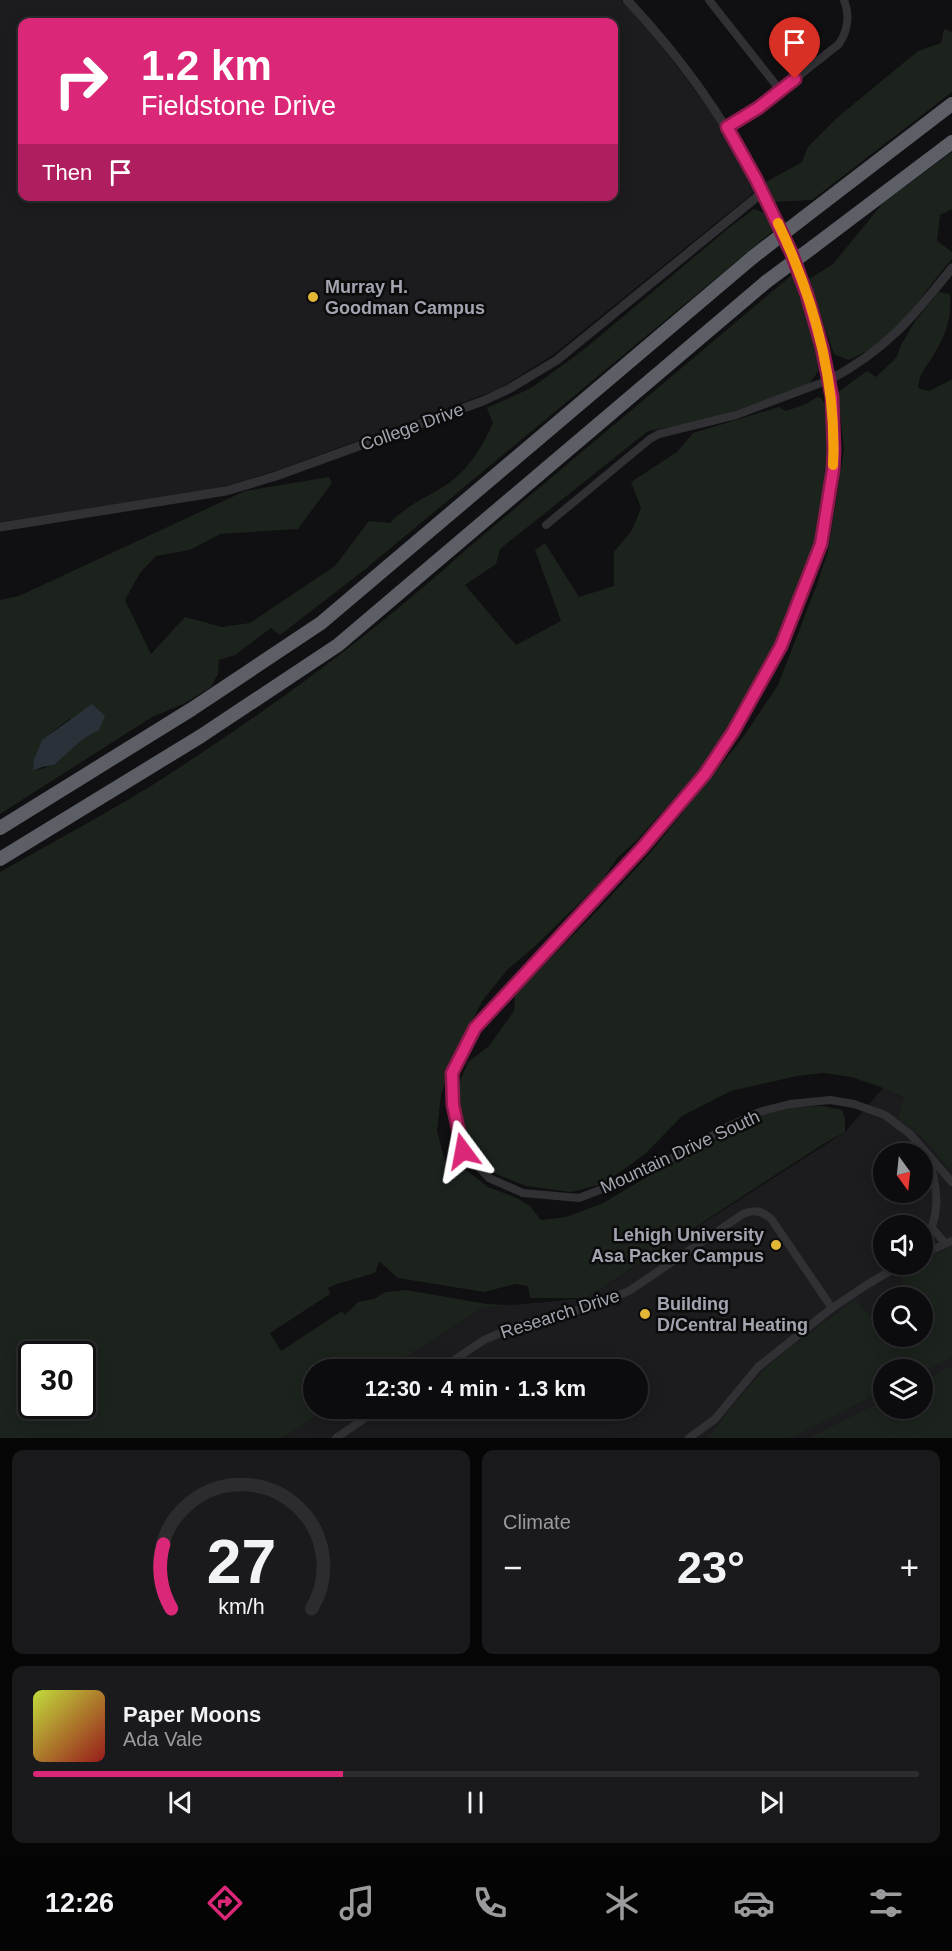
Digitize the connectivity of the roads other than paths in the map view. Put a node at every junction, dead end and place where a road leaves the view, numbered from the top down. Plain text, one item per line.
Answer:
1 (627, 0) edge
2 (709, 0) edge
3 (844, 0) edge
4 (780, 90) junction
5 (952, 104) edge
6 (727, 127) junction
7 (952, 142) edge
8 (763, 192) junction
9 (952, 268) edge
10 (829, 380) junction
11 (546, 525) dead end
12 (0, 527) edge
13 (0, 828) edge
14 (0, 859) edge
15 (917, 1143) edge
16 (933, 1161) edge
17 (933, 1176) edge
18 (952, 1182) edge
19 (933, 1225) edge
20 (933, 1229) edge
21 (949, 1242) edge
22 (933, 1249) edge
23 (883, 1275) edge
24 (832, 1308) junction
25 (456, 1359) edge
26 (364, 1419) edge
27 (715, 1419) junction
28 (336, 1438) edge
29 (689, 1438) edge
30 (701, 1438) edge

1 - 6 street, Mountain Drive South
2 - 4 street
3 - 4 street
4 - 6 street
5 - 13 highway, bridge
6 - 8 street, Mountain Drive South
7 - 14 highway, bridge
8 - 10 street, Mountain Drive South
8 - 12 street, College Drive
9 - 10 street
10 - 11 street
10 - 15 street, Mountain Drive South
16 - 18 street, Mountain Drive South
17 - 19 street, Mountain Drive South
20 - 21 street
21 - 22 street
23 - 24 street
24 - 25 street, Research Drive
24 - 27 street
26 - 28 street
27 - 29 street
27 - 30 street

